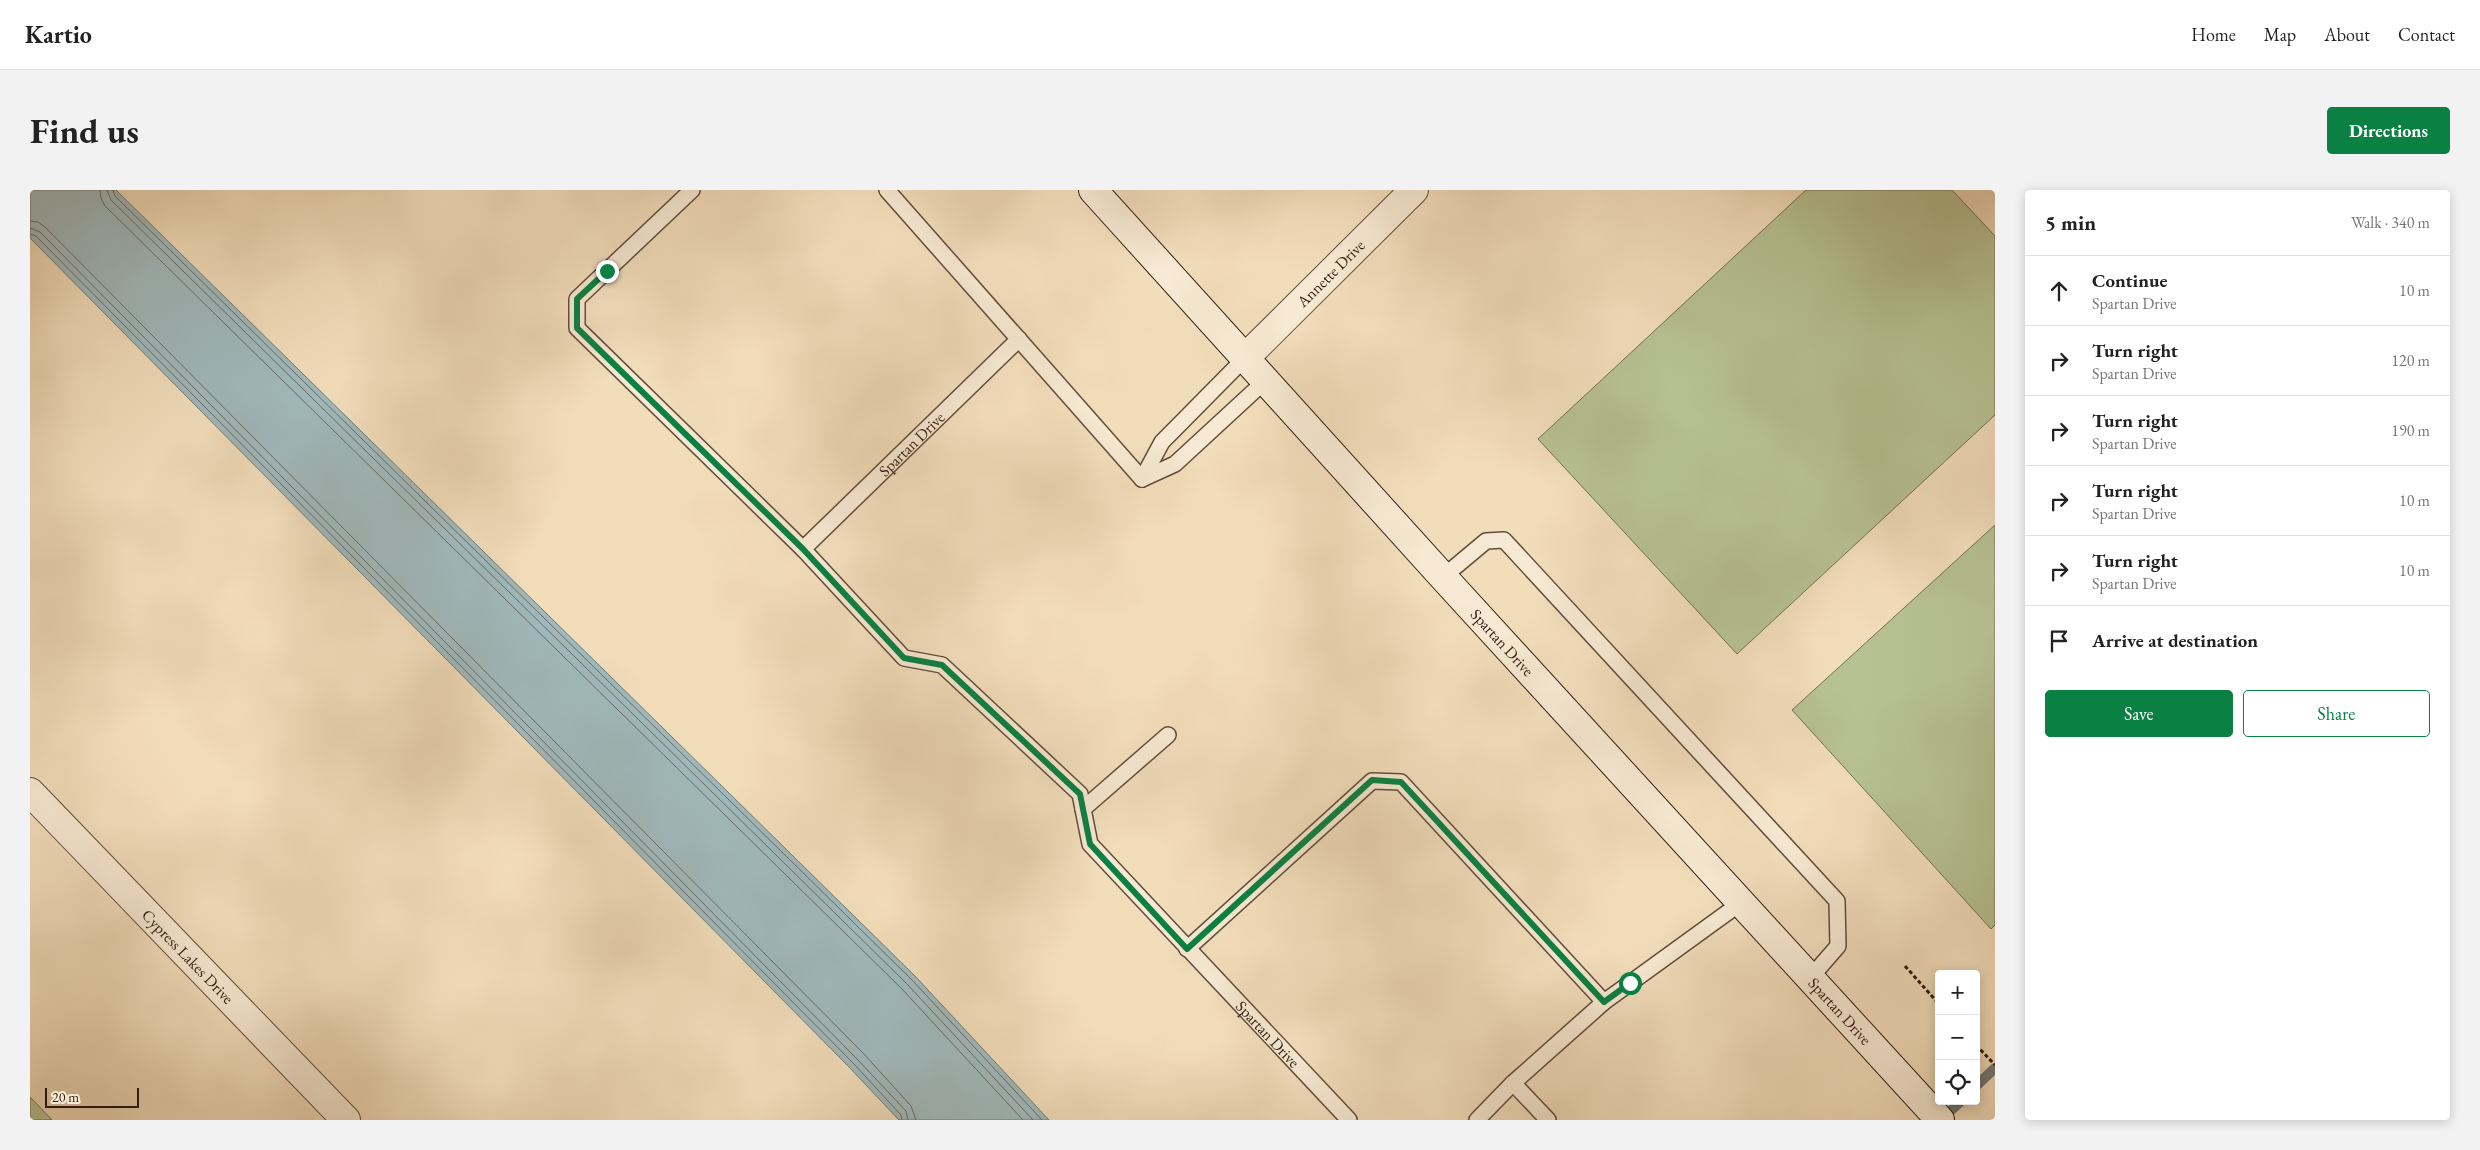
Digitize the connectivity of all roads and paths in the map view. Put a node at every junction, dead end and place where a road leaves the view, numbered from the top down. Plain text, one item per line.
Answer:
1 (692, 190) edge
2 (887, 190) edge
3 (1093, 190) edge
4 (1414, 190) edge
5 (1019, 339) junction
6 (1246, 357) junction
7 (1265, 381) junction
8 (1142, 479) junction
9 (803, 549) junction
10 (1443, 578) junction
11 (1168, 735) dead end
12 (30, 792) edge
13 (1083, 809) junction
14 (1742, 902) junction
15 (1187, 949) junction
16 (1904, 966) dead end
17 (1811, 977) junction
18 (1935, 1000) edge
19 (1604, 1002) junction
20 (1980, 1049) edge
21 (1995, 1065) edge
22 (1513, 1083) junction
23 (346, 1120) edge
24 (1349, 1120) edge
25 (1478, 1120) edge
26 (1548, 1120) edge
27 (1940, 1120) edge

1 - 9 lane, Spartan Drive
2 - 5 lane
3 - 6 street, Spartan Drive
4 - 6 street, Annette Drive
5 - 8 lane
5 - 9 lane, Spartan Drive
6 - 7 street, Spartan Drive
6 - 8 lane
7 - 8 lane
7 - 10 street, Spartan Drive
9 - 13 lane, Spartan Drive
10 - 14 street, Spartan Drive
10 - 17 lane
11 - 13 lane
12 - 23 street, Cypress Lakes Drive
13 - 15 lane, Spartan Drive
14 - 17 street, Spartan Drive
14 - 19 lane
15 - 19 lane
15 - 24 lane, Spartan Drive
16 - 18 path
17 - 27 street, Spartan Drive
19 - 22 lane
20 - 21 path
22 - 25 lane
22 - 26 lane

